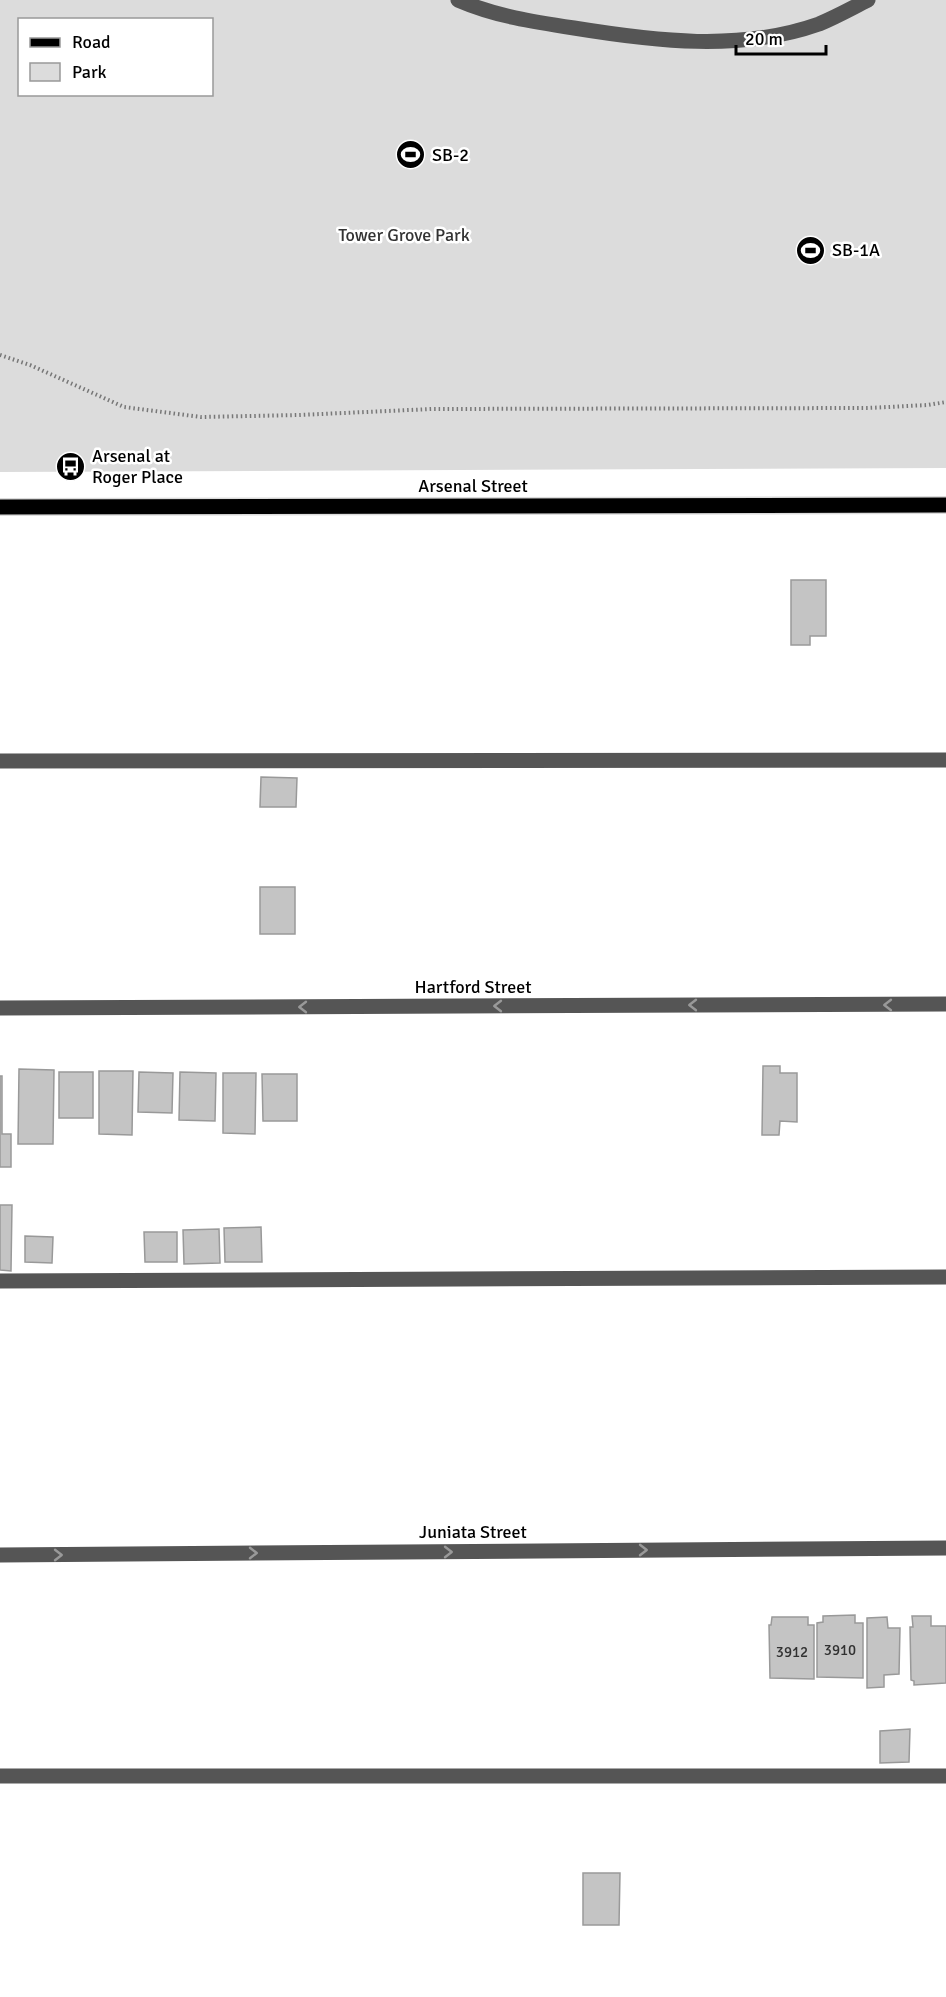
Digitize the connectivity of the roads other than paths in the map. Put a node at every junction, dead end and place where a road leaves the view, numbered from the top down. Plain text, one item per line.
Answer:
1 (458, 0) edge
2 (868, 0) edge
3 (946, 505) edge
4 (0, 507) edge
5 (946, 760) edge
6 (0, 761) edge
7 (946, 1004) edge
8 (0, 1008) edge
9 (946, 1277) edge
10 (0, 1281) edge
11 (946, 1548) edge
12 (0, 1555) edge
13 (0, 1776) edge
14 (946, 1776) edge

1 - 2 street
3 - 4 main road, Arsenal Street
5 - 6 street
7 -> 8 street, Hartford Street
9 - 10 street
12 -> 11 street, Juniata Street
13 - 14 street

